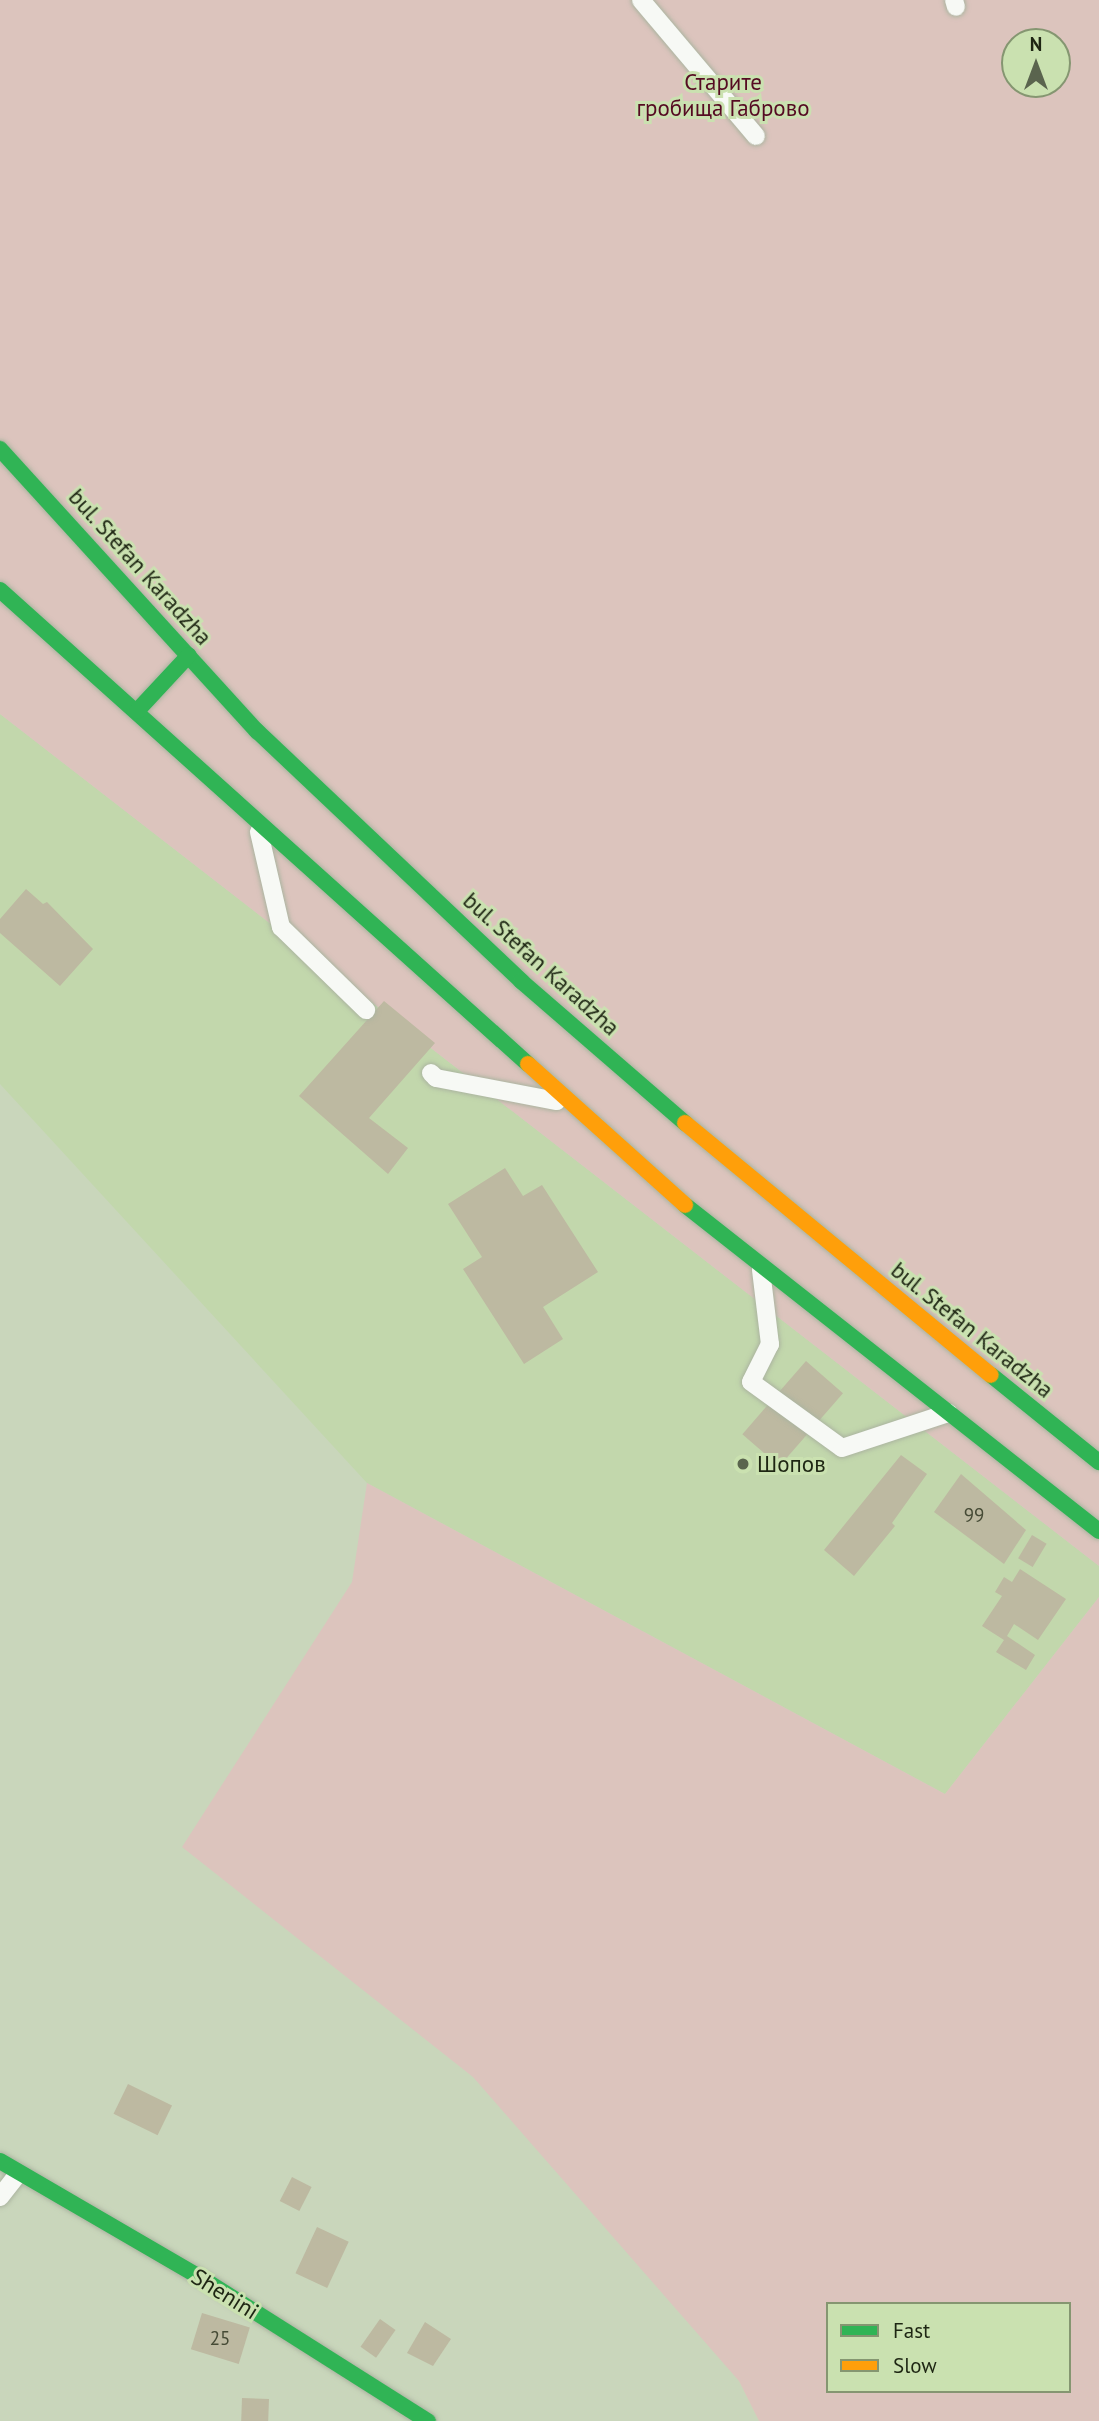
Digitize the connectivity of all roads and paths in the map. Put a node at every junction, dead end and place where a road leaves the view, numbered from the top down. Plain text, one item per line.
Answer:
1 (641, 0) edge
2 (756, 136) dead end
3 (0, 449) edge
4 (0, 590) edge
5 (189, 655) junction
6 (137, 711) junction
7 (256, 818) junction
8 (366, 1010) dead end
9 (431, 1073) dead end
10 (572, 1104) junction
11 (761, 1266) junction
12 (948, 1413) junction
13 (1099, 1462) edge
14 (1099, 1531) edge
15 (0, 2161) edge
16 (18, 2174) junction
17 (0, 2197) edge
18 (428, 2421) edge

1 - 2 lane
3 - 5 main road, bul. Stefan Karadzha
4 - 6 main road
5 - 6 main road
5 - 13 main road, bul. Stefan Karadzha
6 - 7 main road
7 - 8 lane
7 - 10 main road
9 - 10 lane
10 - 11 main road
11 - 12 main road
11 - 12 lane
12 - 14 main road
15 - 16 main road, Shenini
16 - 17 lane
16 - 18 main road, Shenini

